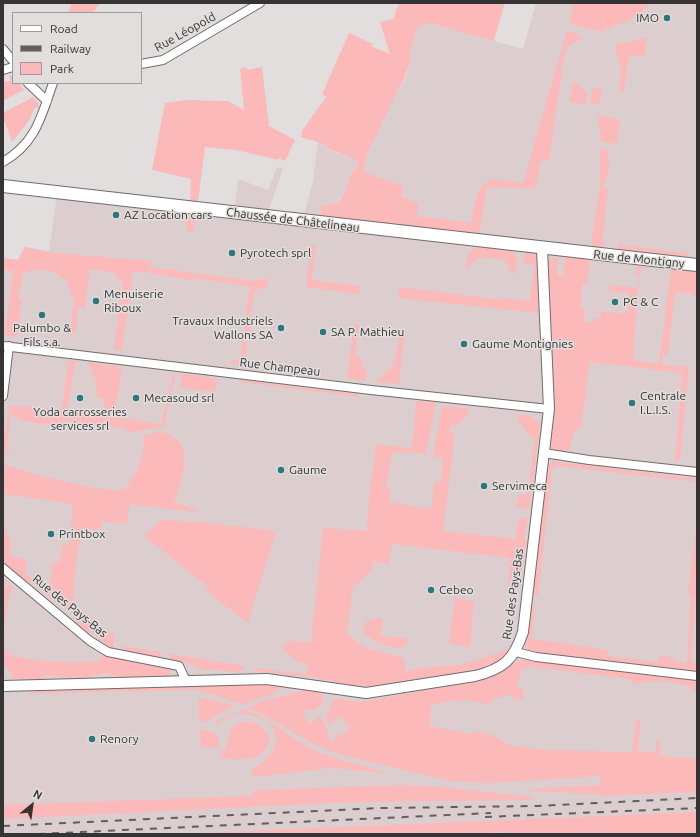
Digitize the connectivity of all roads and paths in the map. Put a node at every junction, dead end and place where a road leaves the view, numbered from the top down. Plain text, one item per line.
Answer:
1 (260, 3) edge
2 (251, 6) edge
3 (3, 48) edge
4 (12, 60) edge
5 (142, 64) edge
6 (29, 84) edge
7 (53, 84) edge
8 (47, 101) junction
9 (3, 162) edge
10 (3, 186) edge
11 (542, 249) junction
12 (583, 253) joint
13 (696, 266) edge
14 (6, 346) edge
15 (3, 396) edge
16 (549, 409) junction
17 (544, 453) junction
18 (697, 472) edge
19 (3, 568) edge
20 (516, 652) junction
21 (697, 676) edge
22 (186, 681) junction
23 (3, 686) edge

1 - 2 street, Rue Léopold
2 - 5 street, Rue Léopold
3 - 4 street
6 - 8 street
7 - 8 street
8 - 9 street
10 - 11 main road, Chaussée de Châtelineau
11 - 12 main road, Chaussée de Châtelineau
11 - 16 street, Rue des Pays-Bas
12 - 13 main road, Rue de Montigny
14 - 15 street
14 - 16 street, Rue Champeau
16 - 17 street, Rue des Pays-Bas
17 - 18 street
17 - 20 street, Rue des Pays-Bas
19 - 22 street, Rue des Pays-Bas
20 - 21 street
20 - 22 street, Rue des Pays-Bas
22 - 23 street, Rue des Pays-Bas

